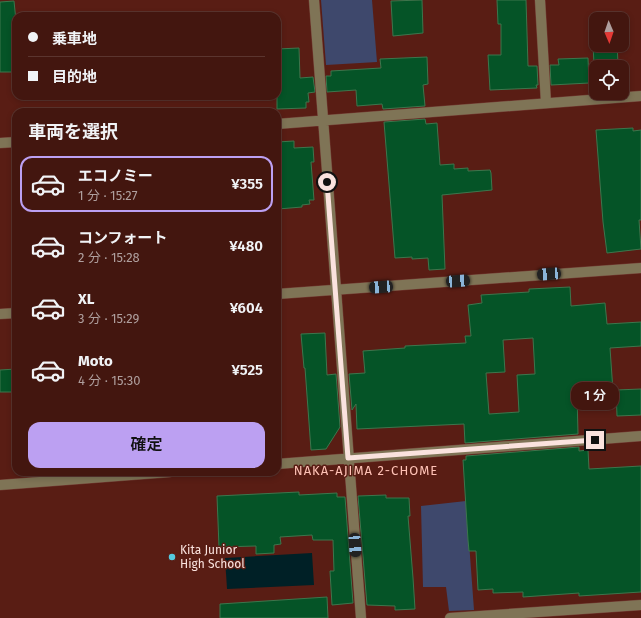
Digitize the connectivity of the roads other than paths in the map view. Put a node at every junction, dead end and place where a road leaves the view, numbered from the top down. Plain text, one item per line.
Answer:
1 (314, 0) edge
2 (540, 0) edge
3 (641, 96) edge
4 (546, 103) junction
5 (322, 121) junction
6 (281, 124) edge
7 (12, 142) edge
8 (0, 143) edge
9 (641, 268) edge
10 (335, 290) junction
11 (281, 294) edge
12 (12, 313) edge
13 (0, 314) edge
14 (641, 436) edge
15 (348, 458) junction
16 (281, 464) edge
17 (118, 476) edge
18 (0, 485) edge
19 (641, 605) edge
20 (361, 618) edge
21 (450, 618) edge

1 - 5 street
2 - 4 street
3 - 4 street
4 - 5 street
5 - 6 street
5 - 10 street
7 - 8 street
9 - 10 street
10 - 11 street
10 - 15 street
12 - 13 street
14 - 15 street
15 - 16 street
15 - 20 street
17 - 18 street
19 - 21 street

